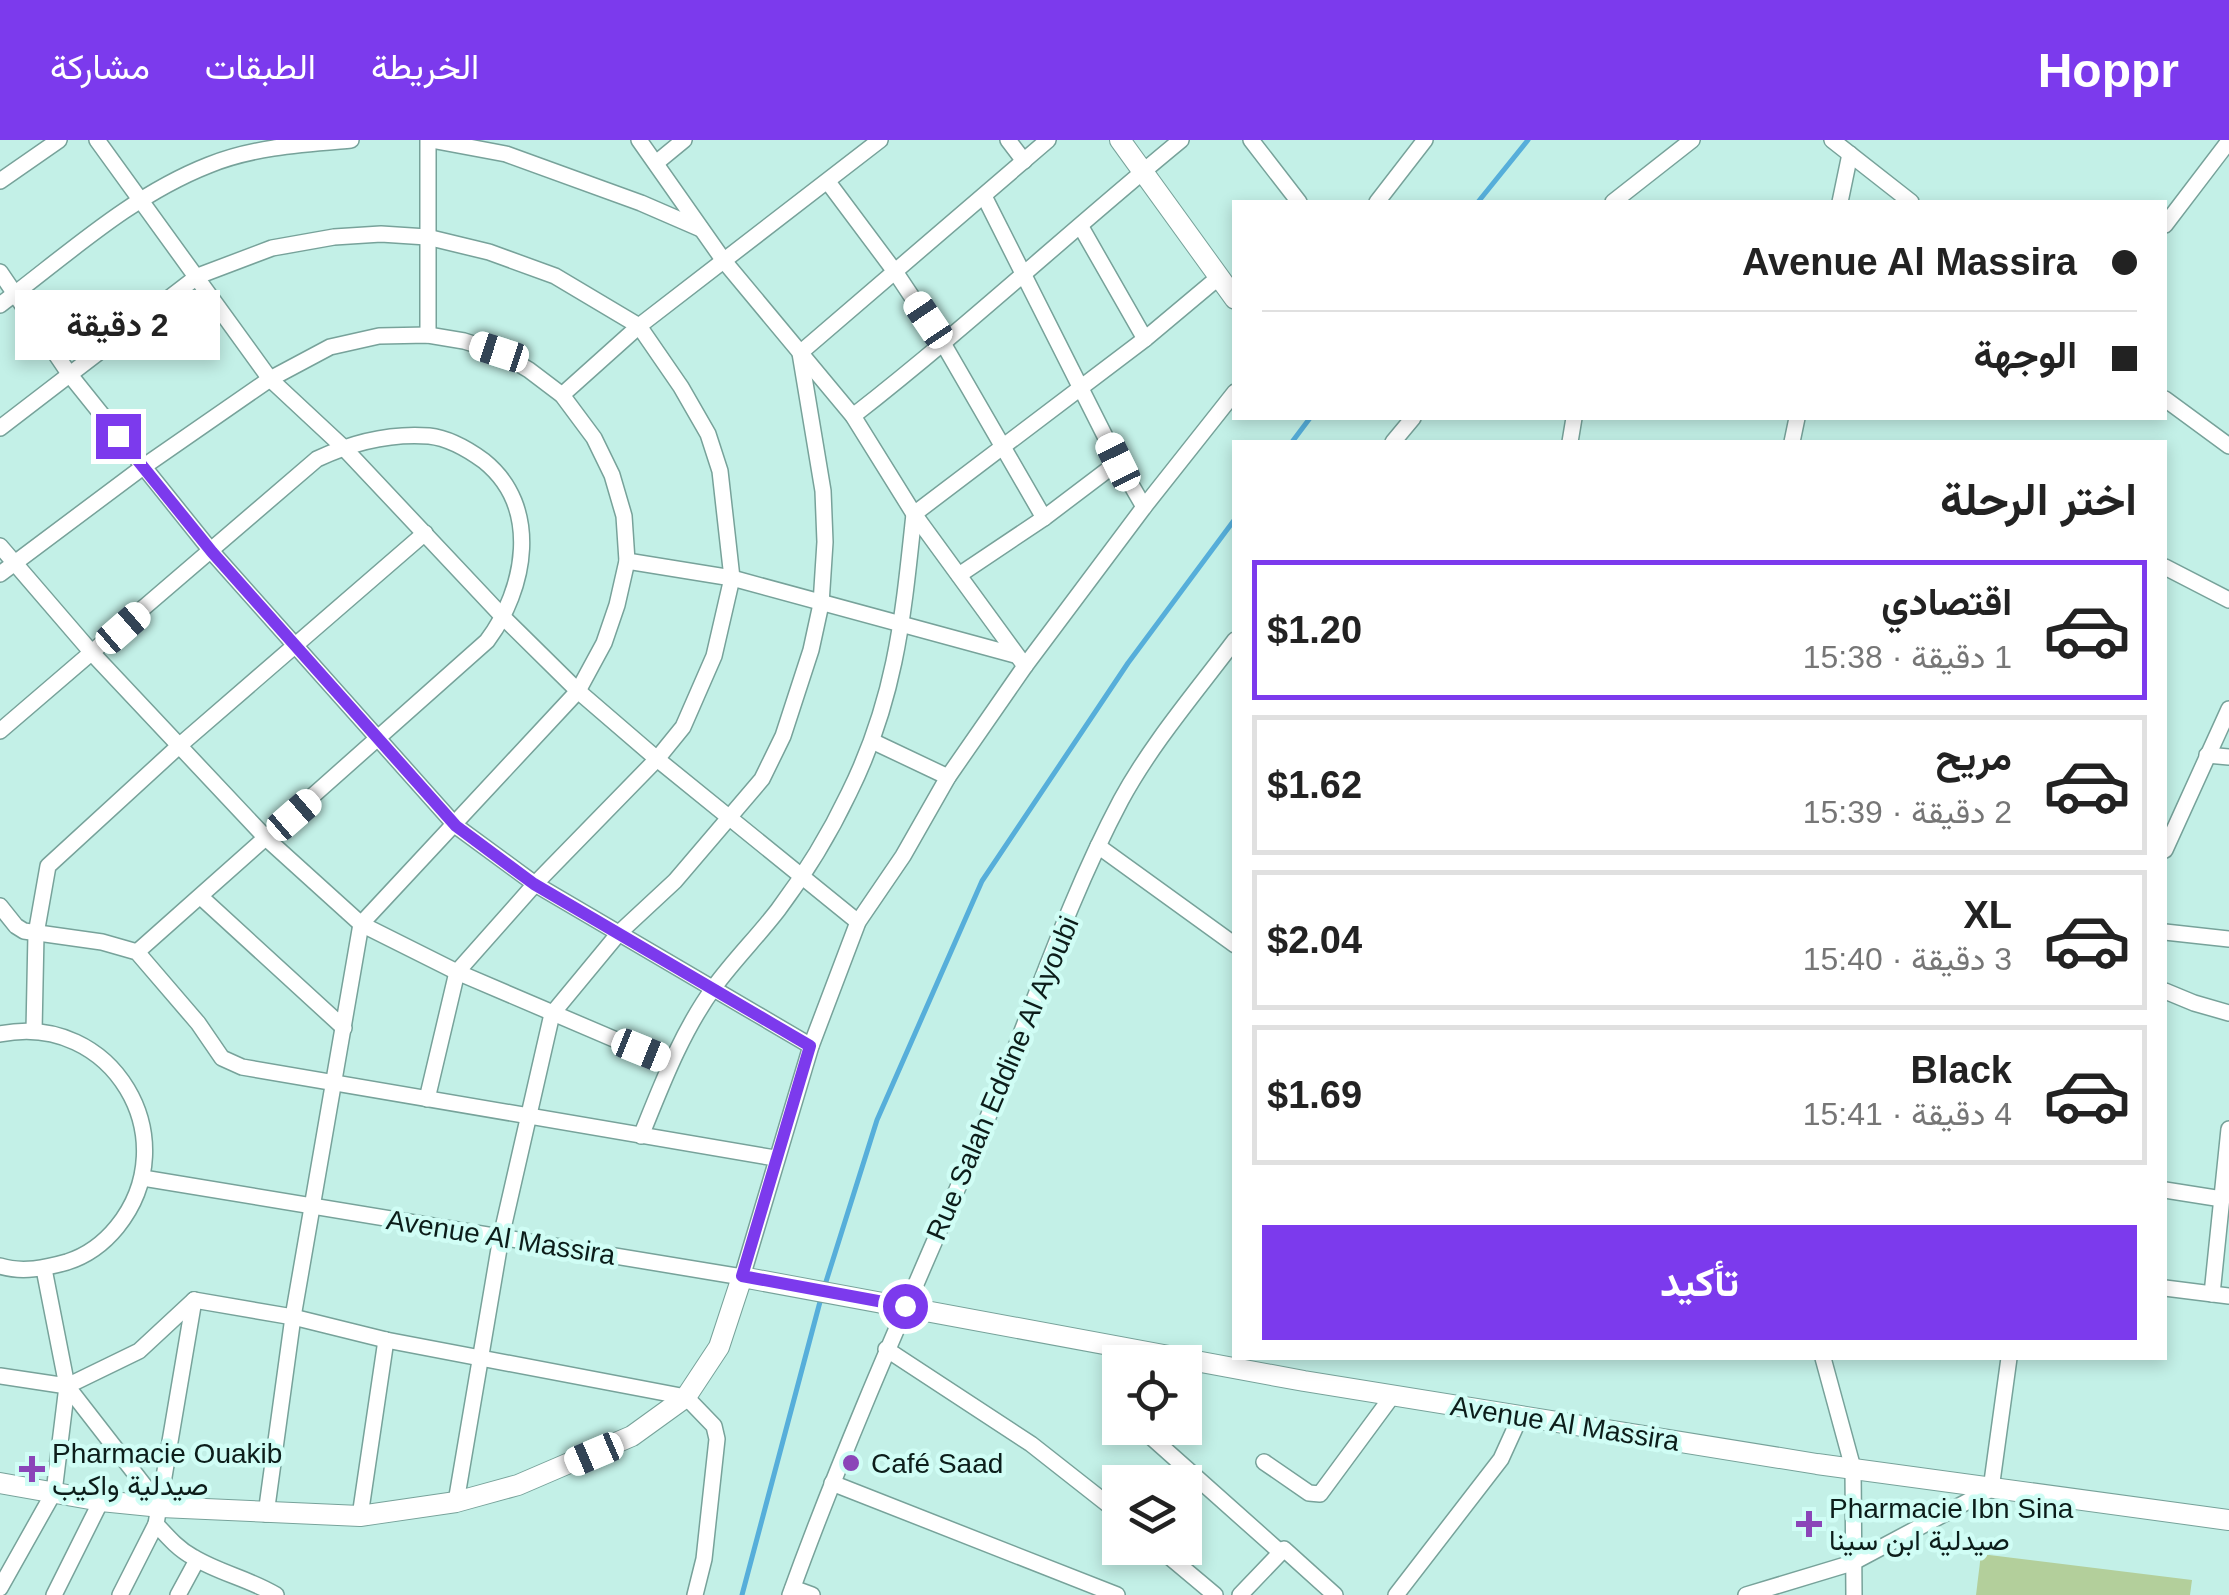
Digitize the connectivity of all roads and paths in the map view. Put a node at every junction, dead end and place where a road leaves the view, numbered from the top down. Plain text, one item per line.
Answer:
1 (59, 140) edge
2 (97, 140) edge
3 (352, 140) edge
4 (429, 140) edge
5 (638, 140) edge
6 (684, 140) edge
7 (880, 140) edge
8 (1008, 140) edge
9 (1048, 140) edge
10 (1120, 140) edge
11 (1181, 140) edge
12 (1251, 140) edge
13 (1425, 140) edge
14 (1692, 140) edge
15 (1832, 140) edge
16 (2221, 144) edge
17 (1850, 154) junction
18 (1024, 162) junction
19 (656, 163) junction
20 (1143, 171) junction
21 (0, 180) edge
22 (828, 182) junction
23 (984, 196) junction
24 (138, 200) junction
25 (1297, 200) edge
26 (1379, 200) edge
27 (1616, 200) edge
28 (1840, 200) edge
29 (1908, 200) edge
30 (2167, 222) edge
31 (1081, 227) junction
32 (701, 228) junction
33 (427, 237) junction
34 (724, 261) junction
35 (0, 272) edge
36 (896, 273) junction
37 (1021, 274) junction
38 (198, 276) junction
39 (1220, 277) junction
40 (14, 294) junction
41 (1232, 295) edge
42 (0, 304) edge
43 (640, 326) junction
44 (428, 335) junction
45 (1145, 339) junction
46 (944, 344) junction
47 (800, 353) junction
48 (70, 374) junction
49 (270, 379) junction
50 (1081, 388) junction
51 (562, 395) junction
52 (1232, 396) edge
53 (2167, 400) edge
54 (853, 416) junction
55 (1411, 420) edge
56 (0, 428) edge
57 (1394, 440) edge
58 (1002, 445) junction
59 (2229, 446) edge
60 (343, 447) junction
61 (1118, 462) junction
62 (143, 468) junction
63 (1144, 506) junction
64 (914, 514) junction
65 (1044, 518) junction
66 (425, 533) junction
67 (0, 546) edge
68 (212, 552) junction
69 (627, 562) junction
70 (6, 568) edge
71 (2167, 569) edge
72 (960, 575) junction
73 (732, 578) junction
74 (2229, 600) edge
75 (821, 604) junction
76 (504, 618) junction
77 (902, 626) junction
78 (1232, 644) edge
79 (296, 647) junction
80 (93, 654) junction
81 (1020, 661) junction
82 (578, 691) junction
83 (2229, 709) edge
84 (2, 724) edge
85 (872, 741) junction
86 (378, 742) junction
87 (180, 745) junction
88 (2207, 755) junction
89 (2229, 757) edge
90 (657, 760) junction
91 (948, 776) junction
92 (732, 818) junction
93 (456, 826) junction
94 (267, 839) junction
95 (2167, 845) edge
96 (1098, 846) junction
97 (800, 878) junction
98 (534, 884) junction
99 (202, 898) junction
100 (0, 906) edge
101 (858, 922) junction
102 (361, 924) junction
103 (2167, 932) edge
104 (618, 933) junction
105 (36, 934) junction
106 (2229, 940) edge
107 (1232, 943) edge
108 (137, 952) junction
109 (457, 972) junction
110 (714, 988) junction
111 (2167, 991) edge
112 (2229, 1013) edge
113 (552, 1014) junction
114 (344, 1028) junction
115 (34, 1031) junction
116 (0, 1034) edge
117 (810, 1046) junction
118 (670, 1062) junction
119 (334, 1084) junction
120 (427, 1098) junction
121 (529, 1115) junction
122 (2229, 1129) edge
123 (641, 1136) junction
124 (775, 1158) junction
125 (2227, 1162) edge
126 (144, 1178) junction
127 (2167, 1190) edge
128 (2222, 1198) junction
129 (311, 1205) junction
130 (501, 1237) junction
131 (2223, 1251) edge
132 (0, 1266) edge
133 (44, 1269) junction
134 (742, 1276) junction
135 (2167, 1288) edge
136 (2220, 1295) edge
137 (194, 1300) junction
138 (905, 1306) junction
139 (293, 1317) junction
140 (386, 1340) junction
141 (886, 1349) junction
142 (482, 1358) junction
143 (1824, 1360) edge
144 (2010, 1360) edge
145 (0, 1376) edge
146 (68, 1386) junction
147 (1392, 1395) junction
148 (686, 1397) junction
149 (1521, 1415) junction
150 (1160, 1445) edge
151 (1264, 1462) dead end
152 (1853, 1468) junction
153 (0, 1483) edge
154 (832, 1483) junction
155 (1991, 1488) junction
156 (54, 1492) junction
157 (101, 1500) junction
158 (1102, 1500) edge
159 (456, 1502) junction
160 (266, 1514) junction
161 (158, 1515) junction
162 (360, 1516) junction
163 (2229, 1520) edge
164 (1280, 1551) junction
165 (196, 1560) junction
166 (1852, 1563) junction
167 (1179, 1565) edge
168 (0, 1588) edge
169 (254, 1589) edge
170 (791, 1591) edge
171 (54, 1595) edge
172 (120, 1595) edge
173 (178, 1595) edge
174 (276, 1595) edge
175 (695, 1595) edge
176 (812, 1595) edge
177 (1117, 1595) edge
178 (1215, 1595) edge
179 (1240, 1595) edge
180 (1334, 1595) edge
181 (1396, 1595) edge
182 (1746, 1595) edge
183 (1854, 1595) edge

1 - 21 street
2 - 24 street
3 - 24 street
4 - 32 street
4 - 33 street
5 - 19 street
6 - 19 street
7 - 22 street
8 - 18 street
9 - 18 street
10 - 20 street
11 - 20 street
12 - 25 street
13 - 26 street
14 - 27 street
15 - 17 street
16 - 30 street
17 - 28 street
17 - 29 street
18 - 23 street
19 - 32 street
20 - 31 street
20 - 39 street
22 - 34 street
22 - 36 street
23 - 36 street
23 - 37 street
24 - 38 street
24 - 40 street
31 - 37 street
31 - 45 street
32 - 34 street
33 - 38 street
33 - 43 street
33 - 44 street
34 - 43 street
34 - 47 street
35 - 40 street
36 - 46 street
36 - 47 street
37 - 46 street
37 - 50 street
38 - 48 street
38 - 49 street
39 - 41 street
39 - 45 street
40 - 42 street
40 - 48 street
43 - 51 street
43 - 73 street
44 - 49 street
44 - 51 street
45 - 50 street
46 - 54 street
46 - 58 street
47 - 54 street
47 - 75 street
48 - 56 street
48 - 62 street
49 - 60 street
49 - 62 street
50 - 58 street
50 - 61 street
51 - 69 street
52 - 63 street
53 - 59 street
54 - 64 street
55 - 57 street
58 - 64 street
58 - 65 street
60 - 66 street
60 - 68 street
60 - 76 street
61 - 63 street
61 - 65 street
62 - 68 street
62 - 70 street
63 - 81 street
64 - 72 street
64 - 77 street
65 - 72 street
66 - 76 street
66 - 79 street
67 - 70 street
68 - 79 street
68 - 80 street
69 - 73 street
69 - 82 street
70 - 80 street
71 - 74 street
72 - 81 street
73 - 75 street
73 - 90 street
75 - 77 street
75 - 92 street
76 - 82 street
76 - 86 street
77 - 81 street
77 - 85 street
78 - 96 street, Rue Salah Eddine Al Ayoubi
79 - 86 street
79 - 87 street
80 - 84 street
80 - 87 street
81 - 91 street
82 - 90 street
82 - 93 street
83 - 88 street
85 - 91 street
85 - 97 street
86 - 93 street
86 - 94 street
87 - 94 street
87 - 105 street
88 - 89 street
88 - 95 street
90 - 92 street
90 - 98 street
91 - 101 street
92 - 97 street
92 - 104 street
93 - 98 street
93 - 102 street
94 - 99 street
94 - 102 street
96 - 107 street
96 - 138 street, Rue Salah Eddine Al Ayoubi
97 - 101 street
97 - 110 street
98 - 104 street
98 - 109 street
99 - 108 street
99 - 114 street
100 - 105 street
101 - 117 street
102 - 109 street
102 - 114 street
103 - 106 street
104 - 110 street
104 - 113 street
105 - 108 street
105 - 115 street
108 - 119 street
109 - 113 street
109 - 120 street
110 - 117 street
110 - 118 street
111 - 112 street
113 - 118 street
113 - 121 street
114 - 119 street
115 - 116 street
115 - 126 street
117 - 124 street
118 - 123 street
119 - 120 street
119 - 129 street
120 - 121 street
121 - 123 street
121 - 130 street
122 - 125 street
123 - 124 street
124 - 134 street
125 - 128 street
126 - 129 street, Avenue Al Massira
126 - 133 street
127 - 128 street
128 - 131 street
129 - 130 street, Avenue Al Massira
129 - 139 street
130 - 134 street, Avenue Al Massira
130 - 142 street
131 - 136 street
132 - 133 street
133 - 146 street
134 - 138 street, Avenue Al Massira
134 - 148 street
135 - 136 street
137 - 139 street
137 - 146 street
137 - 161 street
138 - 141 street, Rue Salah Eddine Al Ayoubi
138 - 147 street, Avenue Al Massira
139 - 140 street
139 - 160 street
140 - 142 street
140 - 162 street
141 - 154 street, Rue Salah Eddine Al Ayoubi
141 - 158 street
142 - 148 street
142 - 159 street
143 - 152 street
144 - 155 street
145 - 146 street
146 - 156 street
146 - 161 street
147 - 149 street, Avenue Al Massira
147 - 151 street
148 - 159 street
148 - 175 street
149 - 152 street, Avenue Al Massira
149 - 181 street
150 - 164 street
152 - 155 street, Avenue Al Massira
152 - 166 street
153 - 156 street
154 - 170 street, Rue Salah Eddine Al Ayoubi
154 - 177 street
155 - 163 street, Avenue Al Massira
155 - 166 street
156 - 157 street
156 - 168 street
157 - 161 street
157 - 171 street
159 - 162 street
160 - 161 street
160 - 162 street
161 - 165 street
161 - 172 street
164 - 179 street
164 - 180 street
165 - 169 street
165 - 173 street
166 - 182 street
166 - 183 street
167 - 178 street
169 - 174 street
170 - 176 street

